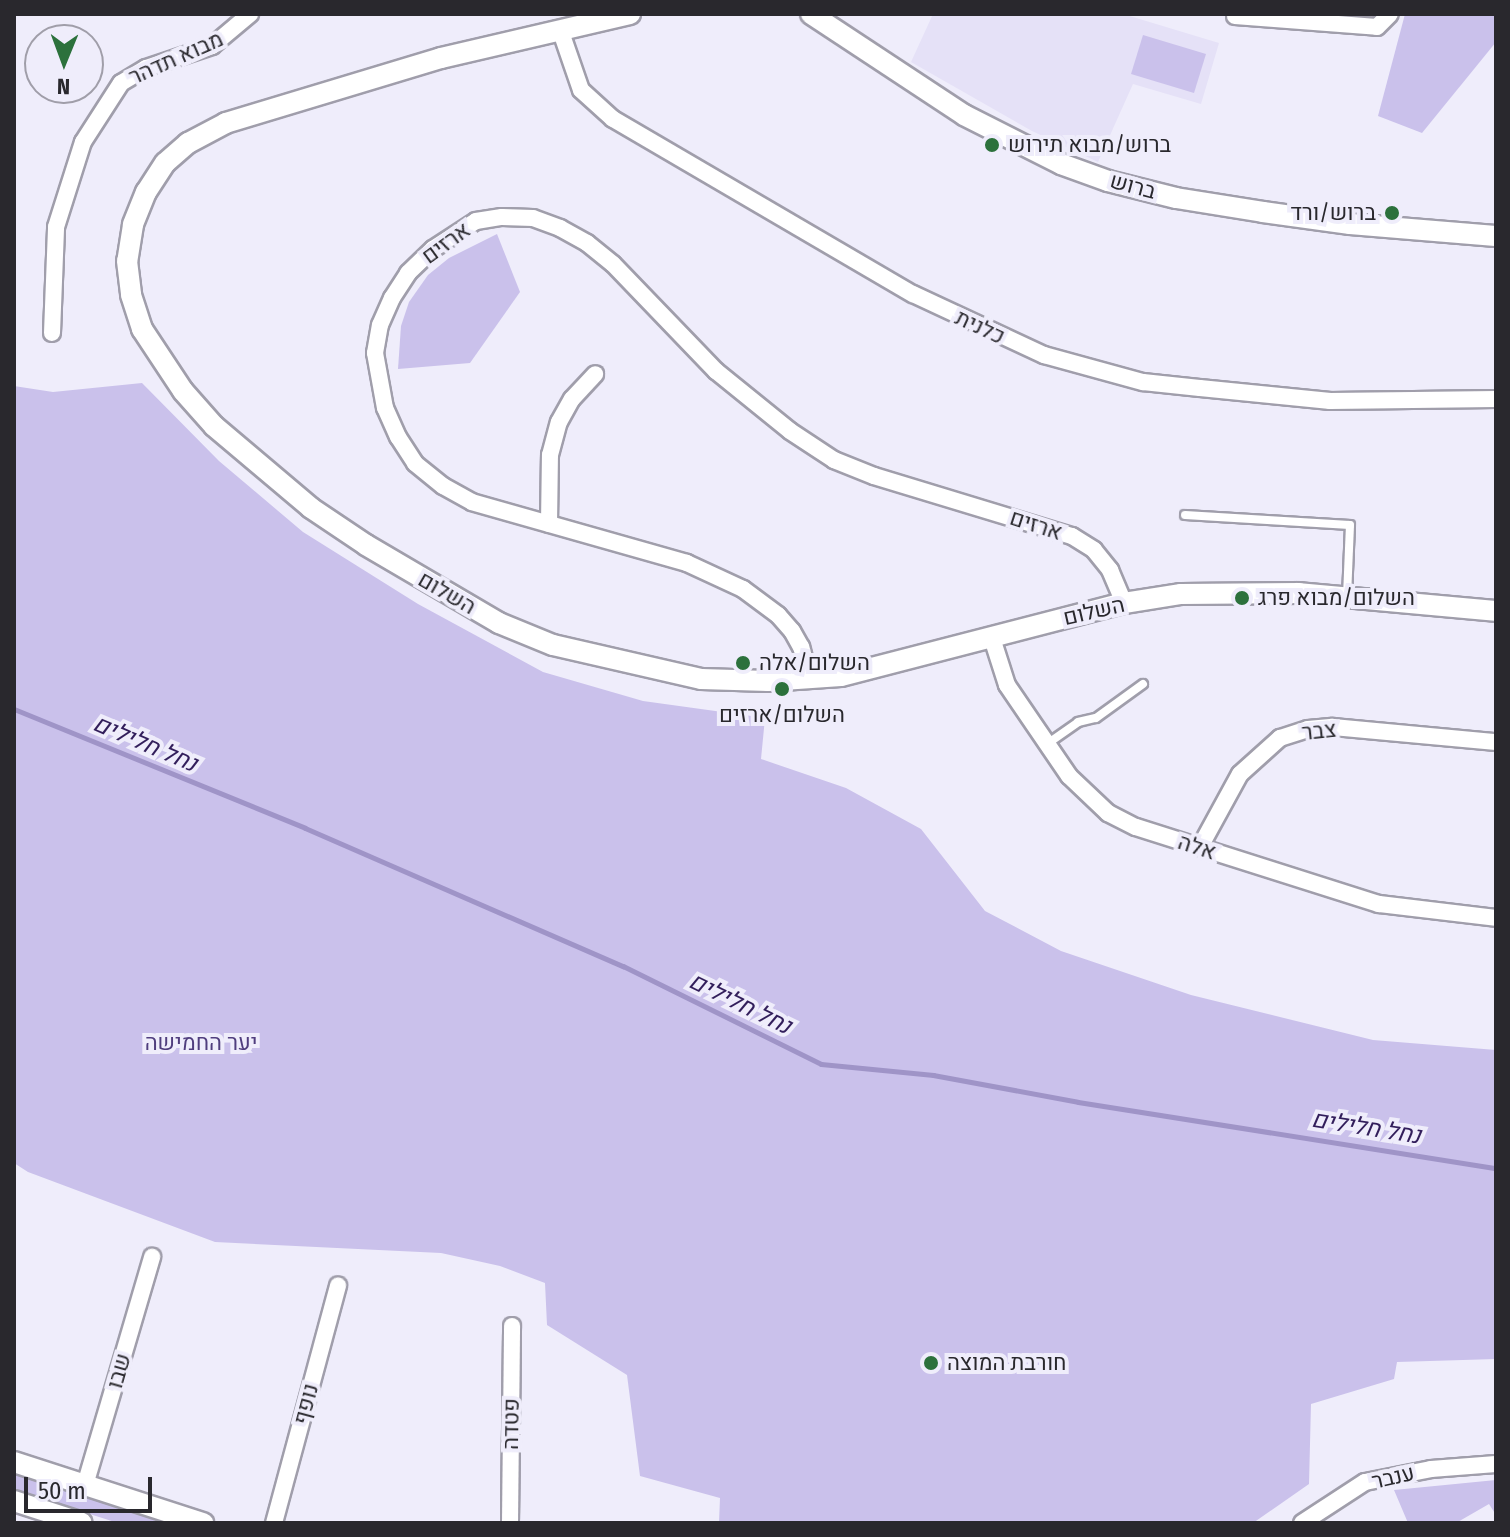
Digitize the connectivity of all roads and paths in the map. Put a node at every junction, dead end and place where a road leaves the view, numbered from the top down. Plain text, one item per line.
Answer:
1 (250, 14) edge
2 (630, 14) edge
3 (811, 14) edge
4 (1390, 14) edge
5 (1235, 16) edge
6 (561, 32) junction
7 (1496, 236) edge
8 (52, 333) dead end
9 (595, 374) dead end
10 (1496, 399) edge
11 (1185, 515) dead end
12 (549, 524) junction
13 (1347, 597) junction
14 (1124, 603) junction
15 (1496, 611) edge
16 (992, 638) junction
17 (809, 678) junction
18 (1143, 684) dead end
19 (1496, 742) edge
20 (1047, 744) junction
21 (1200, 847) junction
22 (1496, 918) edge
23 (152, 1257) dead end
24 (338, 1285) dead end
25 (512, 1326) dead end
26 (14, 1462) edge
27 (1496, 1464) edge
28 (85, 1485) junction
29 (14, 1501) edge
30 (76, 1522) edge
31 (203, 1523) edge
32 (274, 1523) edge
33 (510, 1523) edge
34 (1302, 1523) edge

1 - 8 street, מבוא תדהר
2 - 6 street, השלום
3 - 7 street, ברוש
4 - 5 street
6 - 10 street, כלנית
6 - 17 street, השלום
9 - 12 street
11 - 13 lane
12 - 14 street, ארזים
12 - 17 street, ארזים
13 - 14 street, השלום
13 - 15 street, השלום
14 - 16 street, השלום
16 - 17 street, השלום
16 - 20 street, אלה
18 - 20 lane
19 - 21 street, צבר
20 - 21 street, אלה
21 - 22 street, אלה
23 - 28 street, שבו
24 - 32 street, נופף
25 - 33 street, פטדה
26 - 28 street
27 - 34 street, ענבר
28 - 31 street
29 - 30 street

